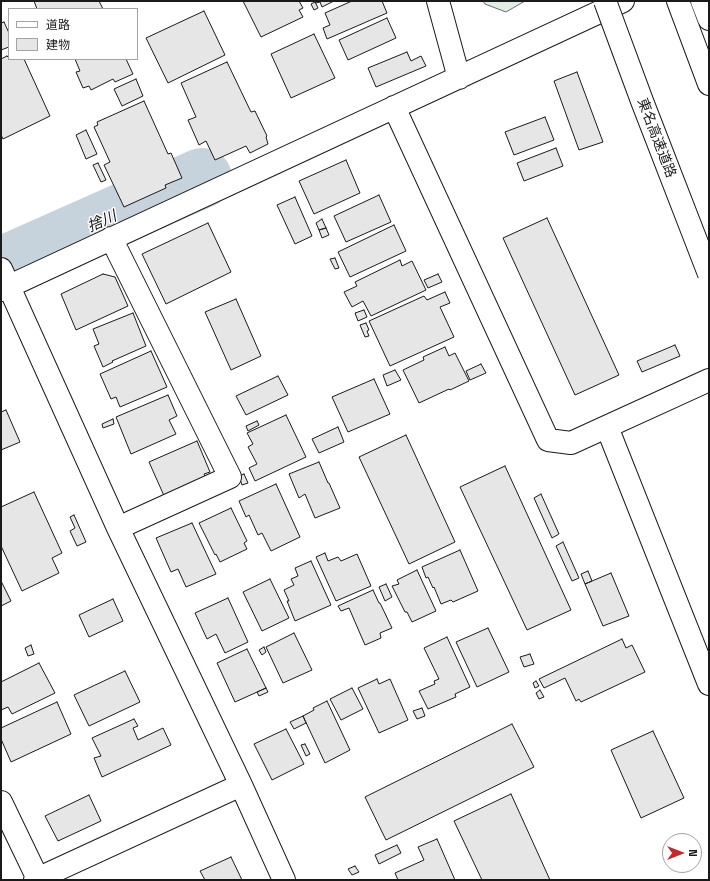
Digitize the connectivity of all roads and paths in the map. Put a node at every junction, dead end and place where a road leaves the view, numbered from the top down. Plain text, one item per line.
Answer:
1 (438, 1) edge
2 (605, 1) edge
3 (623, 1) edge
4 (678, 1) edge
5 (702, 1) edge
6 (709, 19) edge
7 (459, 78) junction
8 (709, 84) edge
9 (394, 107) junction
10 (111, 238) junction
11 (709, 274) edge
12 (4, 282) edge
13 (709, 380) edge
14 (607, 427) junction
15 (118, 528) junction
16 (709, 684) edge
17 (241, 785) junction
18 (1, 802) edge
19 (37, 879) edge
20 (284, 880) edge

1 - 7 main road
2 - 11 main road, 東名高速道路, bridge
3 - 7 main road
4 - 8 main road
5 - 6 main road
7 - 9 main road
9 - 10 main road
9 - 14 main road
10 - 12 main road
10 - 15 main road
12 - 15 main road
13 - 14 main road
14 - 16 main road
15 - 17 main road
17 - 19 main road
17 - 20 main road
18 - 19 main road

